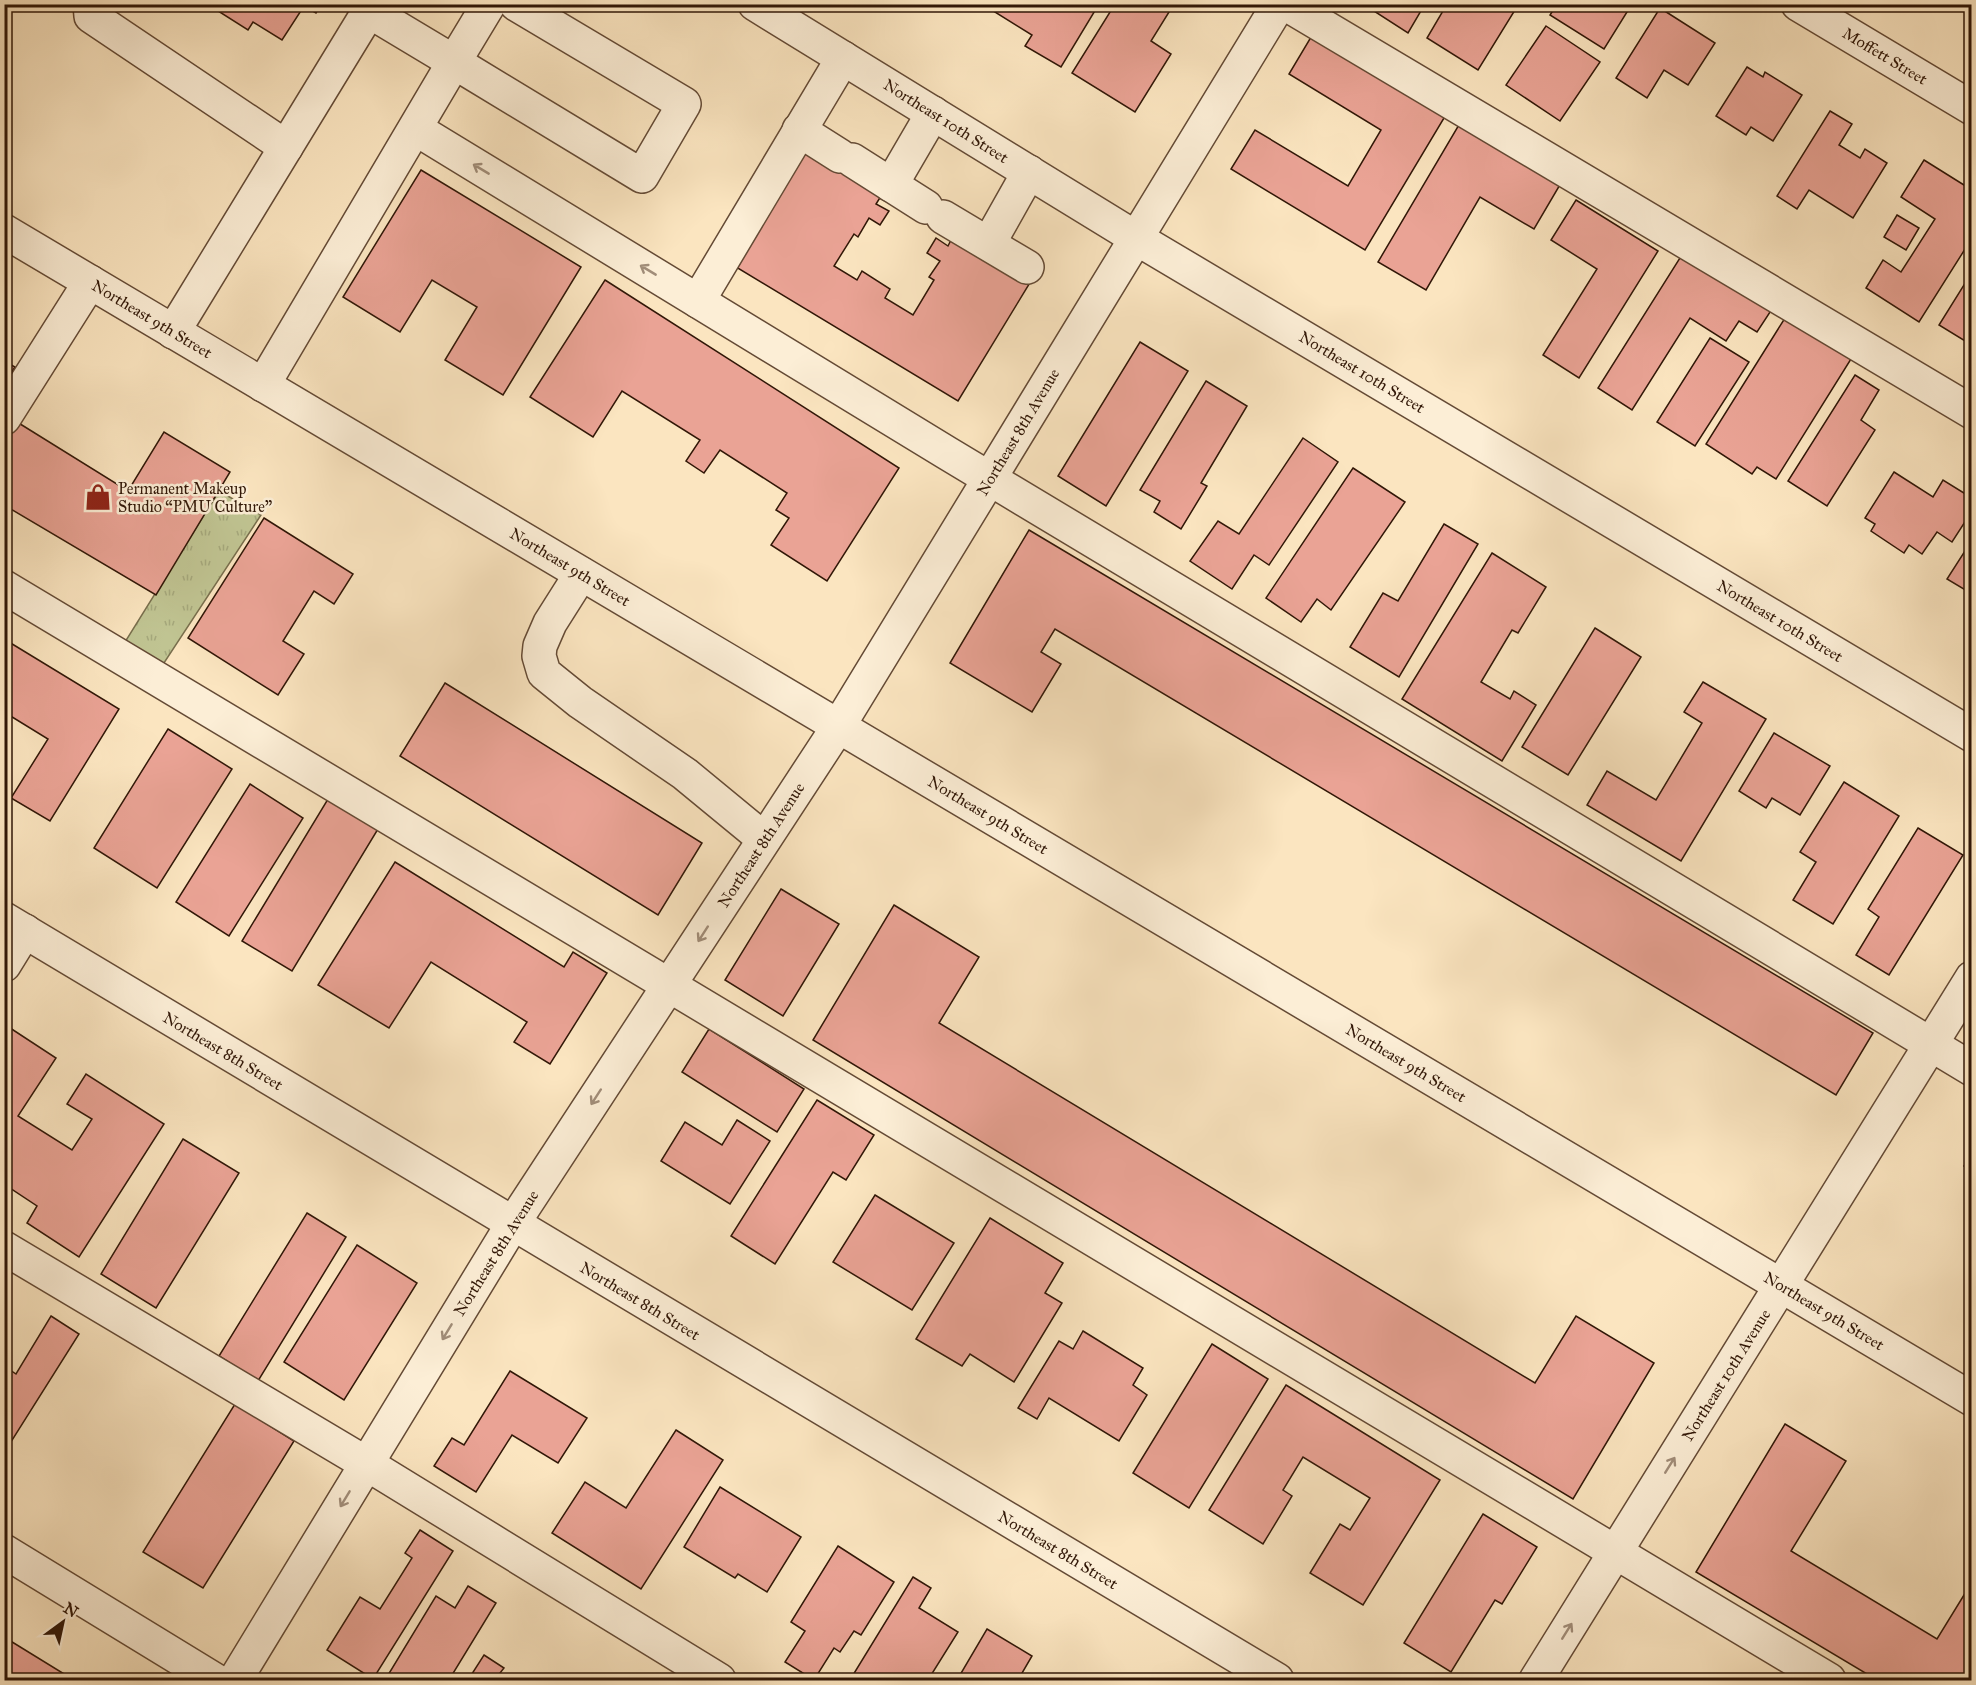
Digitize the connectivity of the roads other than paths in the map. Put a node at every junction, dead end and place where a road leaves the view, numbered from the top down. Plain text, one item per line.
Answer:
1 (90, 4) edge
2 (489, 4) edge
3 (516, 4) edge
4 (755, 4) edge
5 (1279, 4) edge
6 (1286, 4) edge
7 (1798, 4) edge
8 (843, 58) junction
9 (453, 62) junction
10 (1971, 108) edge
11 (933, 113) junction
12 (416, 129) junction
13 (799, 130) junction
14 (286, 147) junction
15 (1029, 172) junction
16 (891, 185) junction
17 (4, 231) edge
18 (1137, 238) junction
19 (989, 243) junction
20 (1027, 267) dead end
21 (90, 282) junction
22 (698, 301) junction
23 (173, 332) junction
24 (263, 385) junction
25 (1971, 411) edge
26 (4, 418) edge
27 (990, 478) junction
28 (581, 574) junction
29 (4, 587) edge
30 (838, 727) junction
31 (1971, 735) edge
32 (764, 839) junction
33 (15, 925) edge
34 (4, 965) edge
35 (1971, 978) edge
36 (670, 984) junction
37 (1930, 1045) junction
38 (1971, 1069) edge
39 (512, 1225) junction
40 (4, 1248) edge
41 (1781, 1286) junction
42 (1971, 1399) edge
43 (367, 1464) junction
44 (4, 1551) edge
45 (1615, 1553) junction
46 (214, 1680) edge
47 (235, 1680) edge
48 (719, 1680) edge
49 (1277, 1680) edge
50 (1536, 1680) edge
51 (1829, 1680) edge

1 - 14 street
2 - 9 street
3 - 9 street
4 - 8 street, Northeast 10th Street
5 - 18 street, Northeast 8th Avenue
6 - 25 street
7 - 10 street, Moffett Street
8 - 11 street, Northeast 10th Street
8 - 13 street
9 - 12 street
9 - 14 street
11 - 15 street, Northeast 10th Street
11 - 16 street
22 -> 12 street
12 - 24 street
13 - 16 street
13 - 22 street
14 - 23 street
15 - 18 street, Northeast 10th Street
15 - 19 street
16 - 19 street
17 - 21 street, Northeast 9th Street
18 - 27 street, Northeast 8th Avenue
18 - 31 street, Northeast 10th Street
19 - 20 street
21 - 23 street, Northeast 9th Street
21 - 26 street
22 - 27 street
23 - 24 street, Northeast 9th Street
24 - 28 street, Northeast 9th Street
27 - 30 street, Northeast 8th Avenue
27 - 37 street
28 - 30 street, Northeast 9th Street
28 - 32 street
29 - 36 street
30 - 32 street, Northeast 8th Avenue
30 - 41 street, Northeast 9th Street
32 -> 36 street, Northeast 8th Avenue
33 - 34 street
33 - 39 street, Northeast 8th Street
35 - 37 street, Northeast 10th Avenue
36 -> 39 street, Northeast 8th Avenue
36 - 45 street
37 - 38 street
37 - 41 street, Northeast 10th Avenue
39 -> 43 street, Northeast 8th Avenue
39 - 49 street, Northeast 8th Street
40 - 43 street
41 - 42 street, Northeast 9th Street
45 -> 41 street, Northeast 10th Avenue
43 -> 47 street, Northeast 8th Avenue
43 - 48 street
44 - 46 street
50 -> 45 street, Northeast 10th Avenue
45 - 51 street

